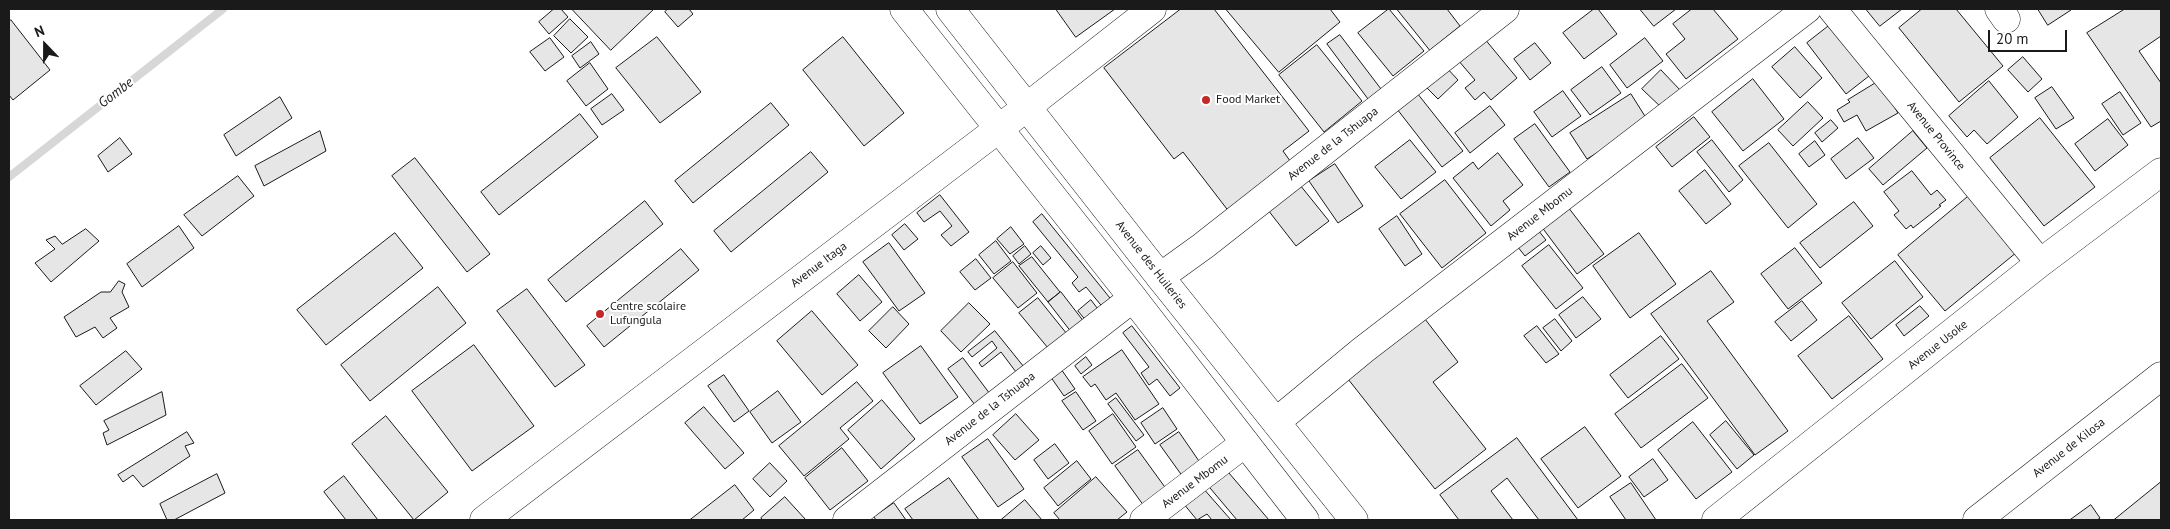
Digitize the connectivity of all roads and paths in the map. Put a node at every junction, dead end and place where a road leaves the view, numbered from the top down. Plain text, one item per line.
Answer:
1 (904, 9) edge
2 (950, 9) edge
3 (1152, 9) edge
4 (1505, 9) edge
5 (1807, 9) edge
6 (1832, 9) edge
7 (1028, 106) junction
8 (1000, 128) junction
9 (2161, 172) edge
10 (2040, 263) junction
11 (1160, 277) junction
12 (1134, 298) junction
13 (2161, 376) edge
14 (1276, 422) junction
15 (1245, 443) junction
16 (484, 520) edge
17 (847, 520) edge
18 (1144, 520) edge
19 (1305, 520) edge
20 (1354, 520) edge
21 (1716, 520) edge
22 (1977, 520) edge

1 - 8 street
2 - 7 street, Avenue des Huileries
3 - 7 street, Avenue Itaga
4 - 11 street, Avenue de la Tshuapa
5 - 14 street, Avenue Mbomu
6 - 10 street, Avenue Province
7 - 8 street, Avenue Itaga
7 - 11 street, Avenue des Huileries
8 - 12 street
8 - 16 street, Avenue Itaga
9 - 10 street, Avenue Usoke
10 - 21 street, Avenue Usoke
11 - 14 street, Avenue des Huileries
12 - 15 street
12 - 17 street, Avenue de la Tshuapa
13 - 22 street, Avenue de Kilosa
14 - 20 street, Avenue des Huileries
15 - 18 street, Avenue Mbomu
15 - 19 street

